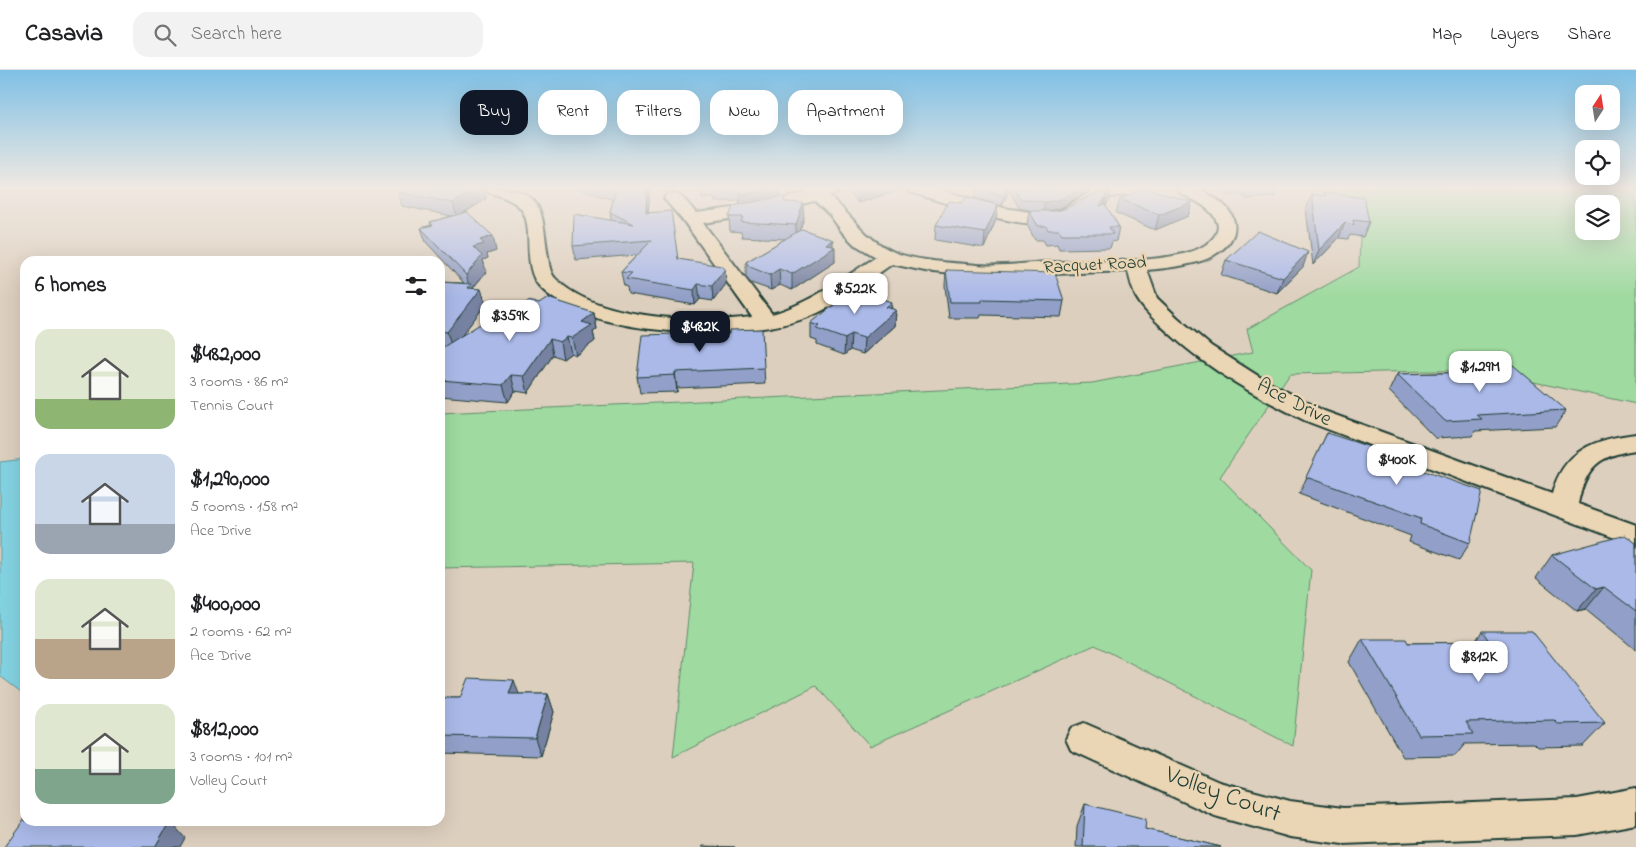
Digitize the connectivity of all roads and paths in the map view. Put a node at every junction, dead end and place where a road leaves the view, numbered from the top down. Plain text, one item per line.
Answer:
1 (535, 224) edge
2 (695, 224) edge
3 (846, 224) edge
4 (1227, 224) edge
5 (889, 257) junction
6 (1136, 265) junction
7 (767, 322) junction
8 (1636, 442) edge
9 (1562, 508) junction
10 (1636, 536) edge
11 (1084, 739) dead end
12 (1636, 806) edge

1 - 7 street
2 - 7 street
3 - 5 street, Racquet Road
4 - 6 street, Racquet Road
5 - 6 street, Racquet Road
5 - 7 street
6 - 9 street, Ace Drive
8 - 9 street
9 - 10 street, Ace Drive
11 - 12 street, Volley Court

